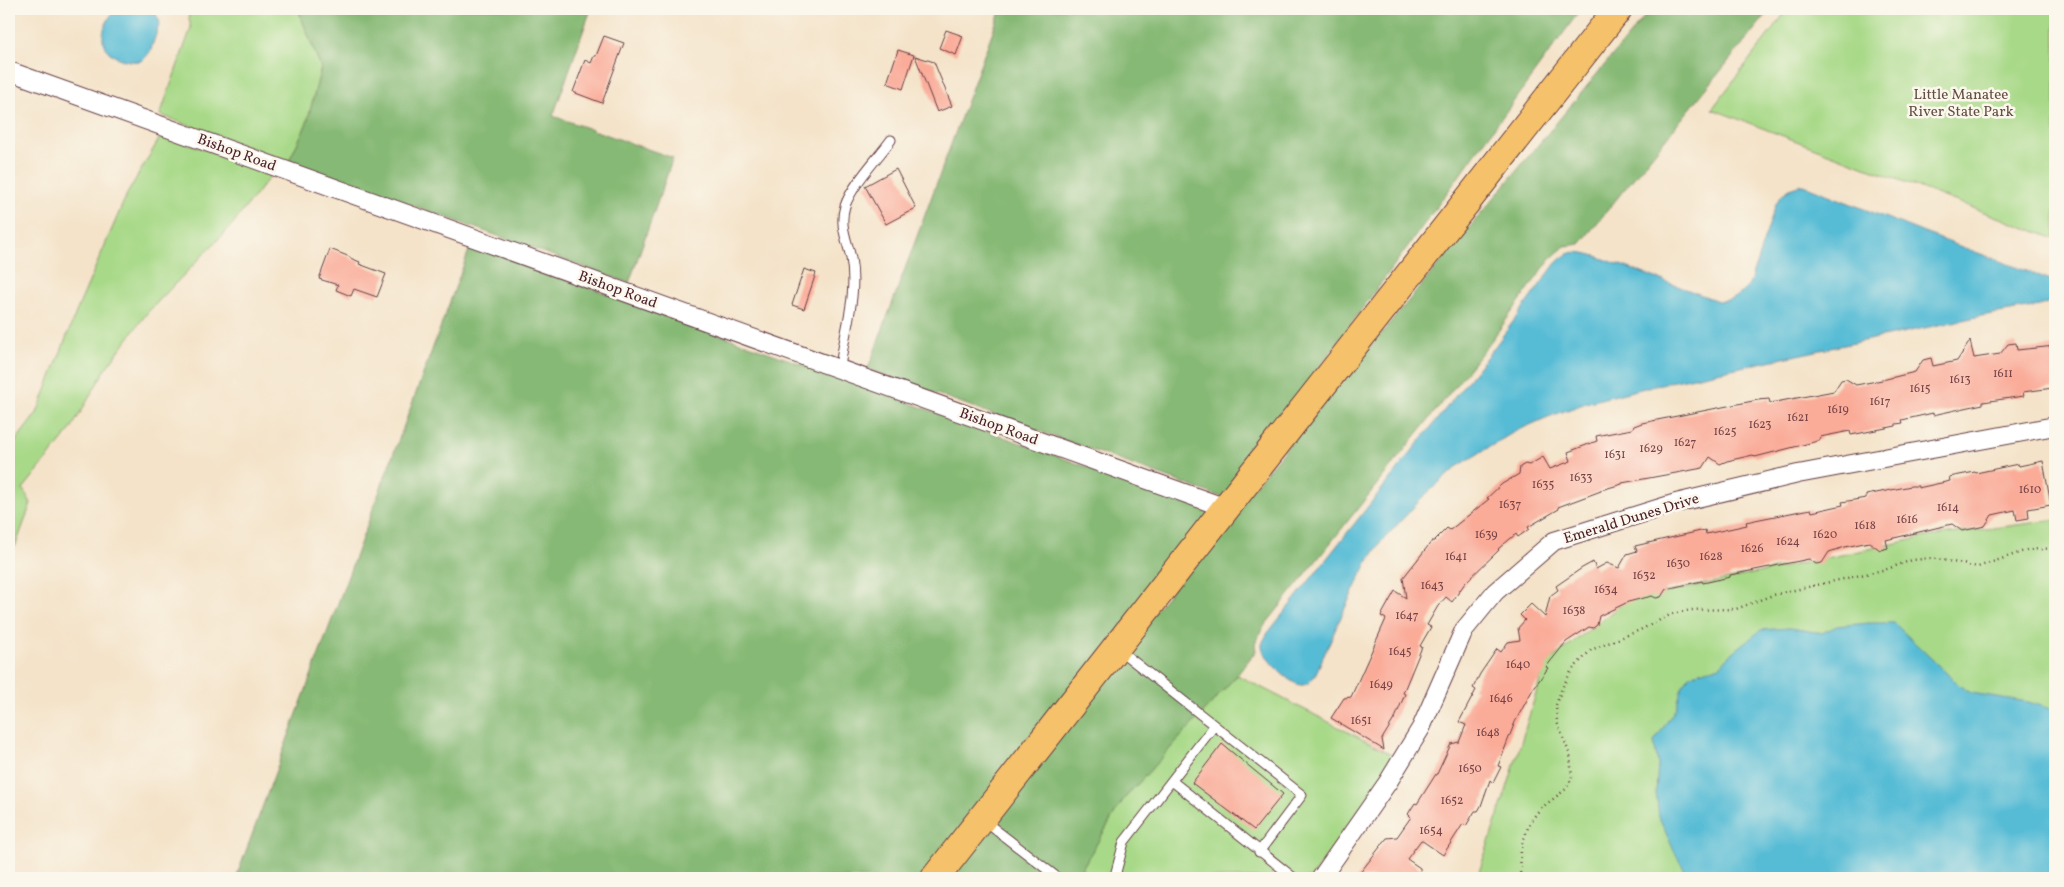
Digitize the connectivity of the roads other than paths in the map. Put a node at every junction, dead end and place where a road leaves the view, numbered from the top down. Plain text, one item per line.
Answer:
1 (1618, 9) edge
2 (9, 71) edge
3 (891, 140) dead end
4 (840, 368) junction
5 (2055, 426) edge
6 (1226, 508) junction
7 (1116, 648) junction
8 (1214, 726) junction
9 (1172, 781) junction
10 (982, 818) junction
11 (1260, 852) junction
12 (935, 878) edge
13 (1058, 878) edge
14 (1118, 878) edge
15 (1294, 878) edge
16 (1321, 878) edge

1 - 6 main road
2 - 4 street, Bishop Road
3 - 4 lane
4 - 6 street, Bishop Road
5 - 16 street, Emerald Dunes Drive
6 - 7 main road
7 - 8 lane
7 - 10 main road
8 - 9 lane
8 - 11 lane
9 - 11 lane
9 - 14 lane
10 - 12 main road
10 - 13 lane
11 - 15 lane

